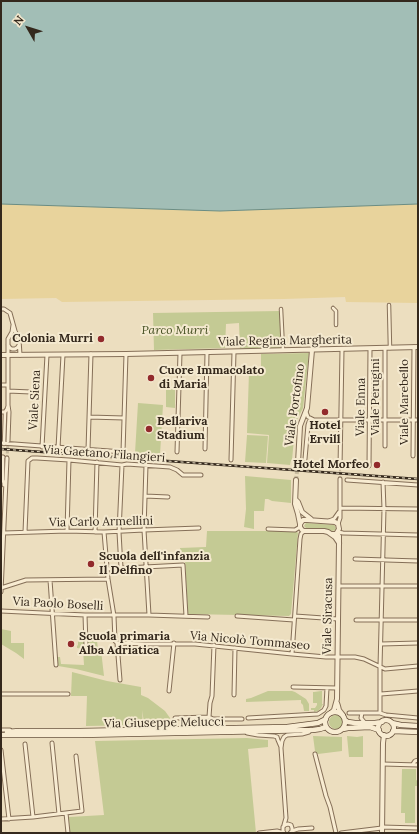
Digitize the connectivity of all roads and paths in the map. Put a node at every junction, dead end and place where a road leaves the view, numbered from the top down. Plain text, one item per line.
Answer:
1 (389, 305) dead end
2 (333, 308) dead end
3 (1, 309) edge
4 (281, 310) dead end
5 (13, 325) junction
6 (336, 325) dead end
7 (18, 337) junction
8 (8, 340) junction
9 (19, 344) junction
10 (8, 345) junction
11 (416, 347) edge
12 (387, 348) junction
13 (370, 349) junction
14 (312, 350) junction
15 (342, 350) junction
16 (283, 351) junction
17 (234, 352) junction
18 (180, 353) junction
19 (207, 353) junction
20 (91, 354) junction
21 (126, 354) junction
22 (1, 355) edge
23 (8, 355) junction
24 (20, 355) junction
25 (47, 355) junction
26 (63, 355) junction
27 (8, 385) junction
28 (1, 386) edge
29 (8, 391) junction
30 (31, 392) dead end
31 (8, 405) junction
32 (306, 412) junction
33 (3, 413) edge
34 (10, 413) dead end
35 (89, 417) junction
36 (124, 418) junction
37 (314, 420) junction
38 (370, 420) junction
39 (385, 420) junction
40 (414, 420) junction
41 (418, 420) edge
42 (341, 421) junction
43 (5, 443) edge
44 (385, 446) dead end
45 (42, 447) junction
46 (58, 448) junction
47 (205, 449) dead end
48 (88, 450) junction
49 (177, 452) dead end
50 (414, 456) dead end
51 (2, 457) tunnel mouth
52 (7, 458) tunnel mouth
53 (305, 459) dead end
54 (69, 460) junction
55 (231, 460) dead end
56 (97, 462) junction
57 (298, 463) tunnel mouth
58 (122, 465) junction
59 (146, 465) junction
60 (369, 466) dead end
61 (340, 468) tunnel mouth
62 (201, 475) dead end
63 (340, 479) tunnel mouth
64 (2, 480) edge
65 (296, 480) tunnel mouth
66 (347, 480) dead end
67 (383, 482) junction
68 (418, 485) edge
69 (5, 493) junction
70 (145, 496) junction
71 (168, 497) dead end
72 (296, 500) junction
73 (340, 509) junction
74 (384, 509) junction
75 (418, 509) edge
76 (312, 520) junction
77 (328, 521) junction
78 (2, 524) edge
79 (338, 524) junction
80 (300, 526) junction
81 (199, 528) dead end
82 (268, 529) dead end
83 (144, 530) junction
84 (67, 531) junction
85 (304, 531) junction
86 (25, 532) junction
87 (95, 532) junction
88 (104, 532) junction
89 (119, 532) junction
90 (339, 532) junction
91 (4, 533) junction
92 (331, 534) junction
93 (383, 535) junction
94 (418, 535) edge
95 (339, 544) junction
96 (2, 554) edge
97 (355, 560) dead end
98 (383, 561) junction
99 (418, 561) edge
100 (121, 568) junction
101 (146, 568) junction
102 (107, 569) junction
103 (108, 579) junction
104 (50, 580) junction
105 (339, 586) junction
106 (383, 586) junction
107 (418, 586) edge
108 (1, 588) edge
109 (1, 592) edge
110 (1, 610) edge
111 (53, 614) junction
112 (85, 615) junction
113 (149, 615) junction
114 (114, 616) junction
115 (186, 616) junction
116 (237, 616) dead end
117 (208, 617) dead end
118 (294, 618) junction
119 (338, 619) junction
120 (356, 620) dead end
121 (381, 620) junction
122 (418, 620) edge
123 (117, 643) junction
124 (174, 643) junction
125 (418, 643) edge
126 (381, 644) junction
127 (86, 645) dead end
128 (214, 645) junction
129 (235, 648) junction
130 (292, 654) junction
131 (337, 656) junction
132 (56, 665) dead end
133 (418, 666) edge
134 (380, 667) junction
135 (120, 680) dead end
136 (293, 687) dead end
137 (327, 688) junction
138 (337, 688) junction
139 (169, 691) dead end
140 (418, 691) edge
141 (1, 694) edge
142 (68, 694) dead end
143 (380, 694) junction
144 (234, 695) dead end
145 (336, 699) junction
146 (331, 713) junction
147 (350, 713) dead end
148 (360, 713) junction
149 (380, 713) junction
150 (344, 717) junction
151 (175, 718) dead end
152 (210, 718) junction
153 (242, 718) dead end
154 (248, 718) dead end
155 (418, 718) edge
156 (326, 719) junction
157 (356, 722) junction
158 (382, 722) junction
159 (365, 723) junction
160 (392, 723) junction
161 (418, 726) edge
162 (326, 727) junction
163 (343, 729) junction
164 (313, 730) junction
165 (379, 730) junction
166 (393, 731) junction
167 (1, 732) edge
168 (244, 732) junction
169 (418, 732) edge
170 (384, 735) junction
171 (25, 744) dead end
172 (52, 744) dead end
173 (281, 748) junction
174 (1, 750) edge
175 (315, 754) dead end
176 (76, 756) dead end
177 (418, 760) edge
178 (383, 764) junction
179 (414, 764) junction
180 (418, 765) edge
181 (66, 813) junction
182 (59, 814) junction
183 (33, 817) junction
184 (286, 818) junction
185 (1, 819) edge
186 (9, 819) junction
187 (291, 826) junction
188 (283, 827) junction
189 (312, 828) dead end
190 (418, 828) edge
191 (298, 829) junction
192 (382, 829) edge
193 (277, 831) junction
194 (291, 832) edge
195 (68, 833) edge
196 (259, 833) edge
197 (284, 833) edge
198 (336, 833) edge
199 (341, 833) edge

1 - 12 street
2 - 6 street
3 - 5 street
4 - 16 street
5 - 7 street
5 - 8 street
7 - 8 street
7 - 9 street
8 - 10 street
9 - 10 street
9 - 24 street
10 - 23 street
11 - 12 street, Viale Regina Margherita
11 - 40 street, Viale Marebello
12 - 13 street, Viale Regina Margherita
12 - 39 street, Viale Perugini
13 - 15 street, Viale Regina Margherita
13 - 38 street, Viale Enna
14 - 15 street, Viale Regina Margherita
14 - 16 street, Viale Regina Margherita
14 - 32 street, Viale Portofino
15 - 42 street
16 - 17 street, Viale Regina Margherita
17 - 19 street, Viale Regina Margherita
17 - 55 street
18 - 19 street, Viale Regina Margherita
18 - 21 street, Viale Regina Margherita
18 - 49 street
19 - 47 street
20 - 21 street, Viale Regina Margherita
20 - 26 street, Viale Regina Margherita
20 - 35 street
21 - 36 street
22 - 23 street, Viale Regina Margherita
23 - 24 street, Viale Regina Margherita
23 - 27 street
24 - 25 street, Viale Regina Margherita
25 - 26 street, Viale Regina Margherita
25 - 45 street, Viale Siena
26 - 46 street
27 - 28 street
27 - 29 street
29 - 30 street
29 - 31 street
31 - 33 street
31 - 43 street
32 - 37 street
32 - 57 street, Viale Portofino
33 - 43 street
34 - 43 street
35 - 36 street
35 - 48 street
36 - 48 street
37 - 42 street
37 - 53 street, Viale Portofino
38 - 39 street
38 - 42 street
38 - 60 street, Viale Enna
39 - 40 street
39 - 44 street, Viale Perugini
40 - 41 street
40 - 50 street, Viale Marebello
42 - 61 street
43 - 45 street
45 - 46 street
46 - 48 street
51 - 64 street
52 - 69 street
54 - 56 street, Via Gaetano Filangieri
54 - 84 street
54 - 86 street, Via Gaetano Filangieri
56 - 58 street, Via Gaetano Filangieri
56 - 87 street
58 - 59 street, Via Gaetano Filangieri
58 - 89 street
59 - 62 street, Via Gaetano Filangieri
59 - 70 street
63 - 73 street
64 - 69 street
65 - 72 street
66 - 67 street
67 - 68 street
67 - 74 street
69 - 78 street
70 - 71 street
70 - 83 street
72 - 76 street
72 - 80 street
73 - 74 street
73 - 77 street
73 - 79 street
74 - 75 street
74 - 93 street
76 - 77 street
76 - 80 street
77 - 79 street
78 - 91 street
79 - 90 street, Viale Siracusa
80 - 82 street
80 - 85 street
81 - 83 street, Via Carlo Armellini
83 - 89 street, Via Carlo Armellini
83 - 101 street
84 - 86 street, Via Carlo Armellini
84 - 87 street, Via Carlo Armellini
85 - 92 street
85 - 118 street
86 - 91 street, Via Carlo Armellini
87 - 88 street, Via Carlo Armellini
88 - 89 street, Via Carlo Armellini
88 - 102 street
89 - 100 street
90 - 92 street
90 - 93 street
90 - 95 street, Viale Siracusa
91 - 96 street
92 - 95 street
93 - 94 street
93 - 98 street
95 - 105 street, Viale Siracusa
96 - 108 street
97 - 98 street
98 - 99 street
98 - 106 street
100 - 101 street
100 - 102 street
101 - 113 street
101 - 115 street
102 - 103 street
103 - 104 street
103 - 114 street
104 - 108 street
104 - 111 street
105 - 106 street
105 - 119 street, Viale Siracusa
106 - 107 street
106 - 121 street
108 - 109 street
110 - 111 street, Via Paolo Boselli
111 - 112 street, Via Paolo Boselli
111 - 132 street
112 - 114 street, Via Paolo Boselli
112 - 127 street
113 - 114 street, Via Paolo Boselli
113 - 115 street, Via Paolo Boselli
114 - 123 street
115 - 117 street, Via Paolo Boselli
116 - 118 street
118 - 119 street
118 - 130 street
119 - 131 street, Viale Siracusa
120 - 121 street
121 - 122 street
121 - 126 street
123 - 124 street, Via Nicolò Tommaseo
123 - 135 street
124 - 128 street, Via Nicolò Tommaseo
124 - 139 street, Via Nicolò Tommaseo
125 - 126 street
126 - 134 street
128 - 129 street, Via Nicolò Tommaseo
128 - 152 street
129 - 130 street, Via Nicolò Tommaseo
129 - 144 street
130 - 131 street, Via Nicolò Tommaseo
131 - 134 street, Via Nicolò Tommaseo
131 - 138 street, Viale Siracusa
133 - 134 street, Via Nicolò Tommaseo
134 - 143 street
136 - 137 street
137 - 138 street
137 - 154 street
138 - 145 street, Viale Siracusa
140 - 143 street
141 - 142 street
143 - 149 street
145 - 146 street, Viale Siracusa
145 - 150 street, Viale Siracusa
146 - 150 main road
146 - 156 main road
147 - 148 street
148 - 149 street
148 - 157 street
148 - 159 street
149 - 155 street
150 - 157 main road
150 - 163 main road
151 - 152 street
152 - 153 street
156 - 162 main road
156 - 167 main road, Via Giuseppe Melucci
157 - 159 main road
158 - 159 main road
158 - 160 main road
158 - 165 main road
160 - 161 main road
160 - 166 main road
162 - 163 main road
162 - 164 main road, Via Giuseppe Melucci
163 - 165 main road
164 - 168 main road, Via Giuseppe Melucci
164 - 173 street
165 - 170 main road
166 - 169 main road
166 - 170 main road
167 - 168 main road, Via Giuseppe Melucci
168 - 173 street
170 - 178 street
171 - 183 street
172 - 182 street
173 - 184 street
174 - 186 street
175 - 198 street
176 - 181 street
177 - 179 street
178 - 179 street
178 - 192 street
179 - 180 street
181 - 182 street
181 - 195 street
182 - 183 street
183 - 186 street
184 - 187 street
184 - 188 street
185 - 186 street
187 - 188 street
187 - 191 street
187 - 194 street
188 - 193 street
188 - 197 street
189 - 191 street
190 - 192 street
191 - 194 street
192 - 199 street
193 - 196 street
193 - 197 street

